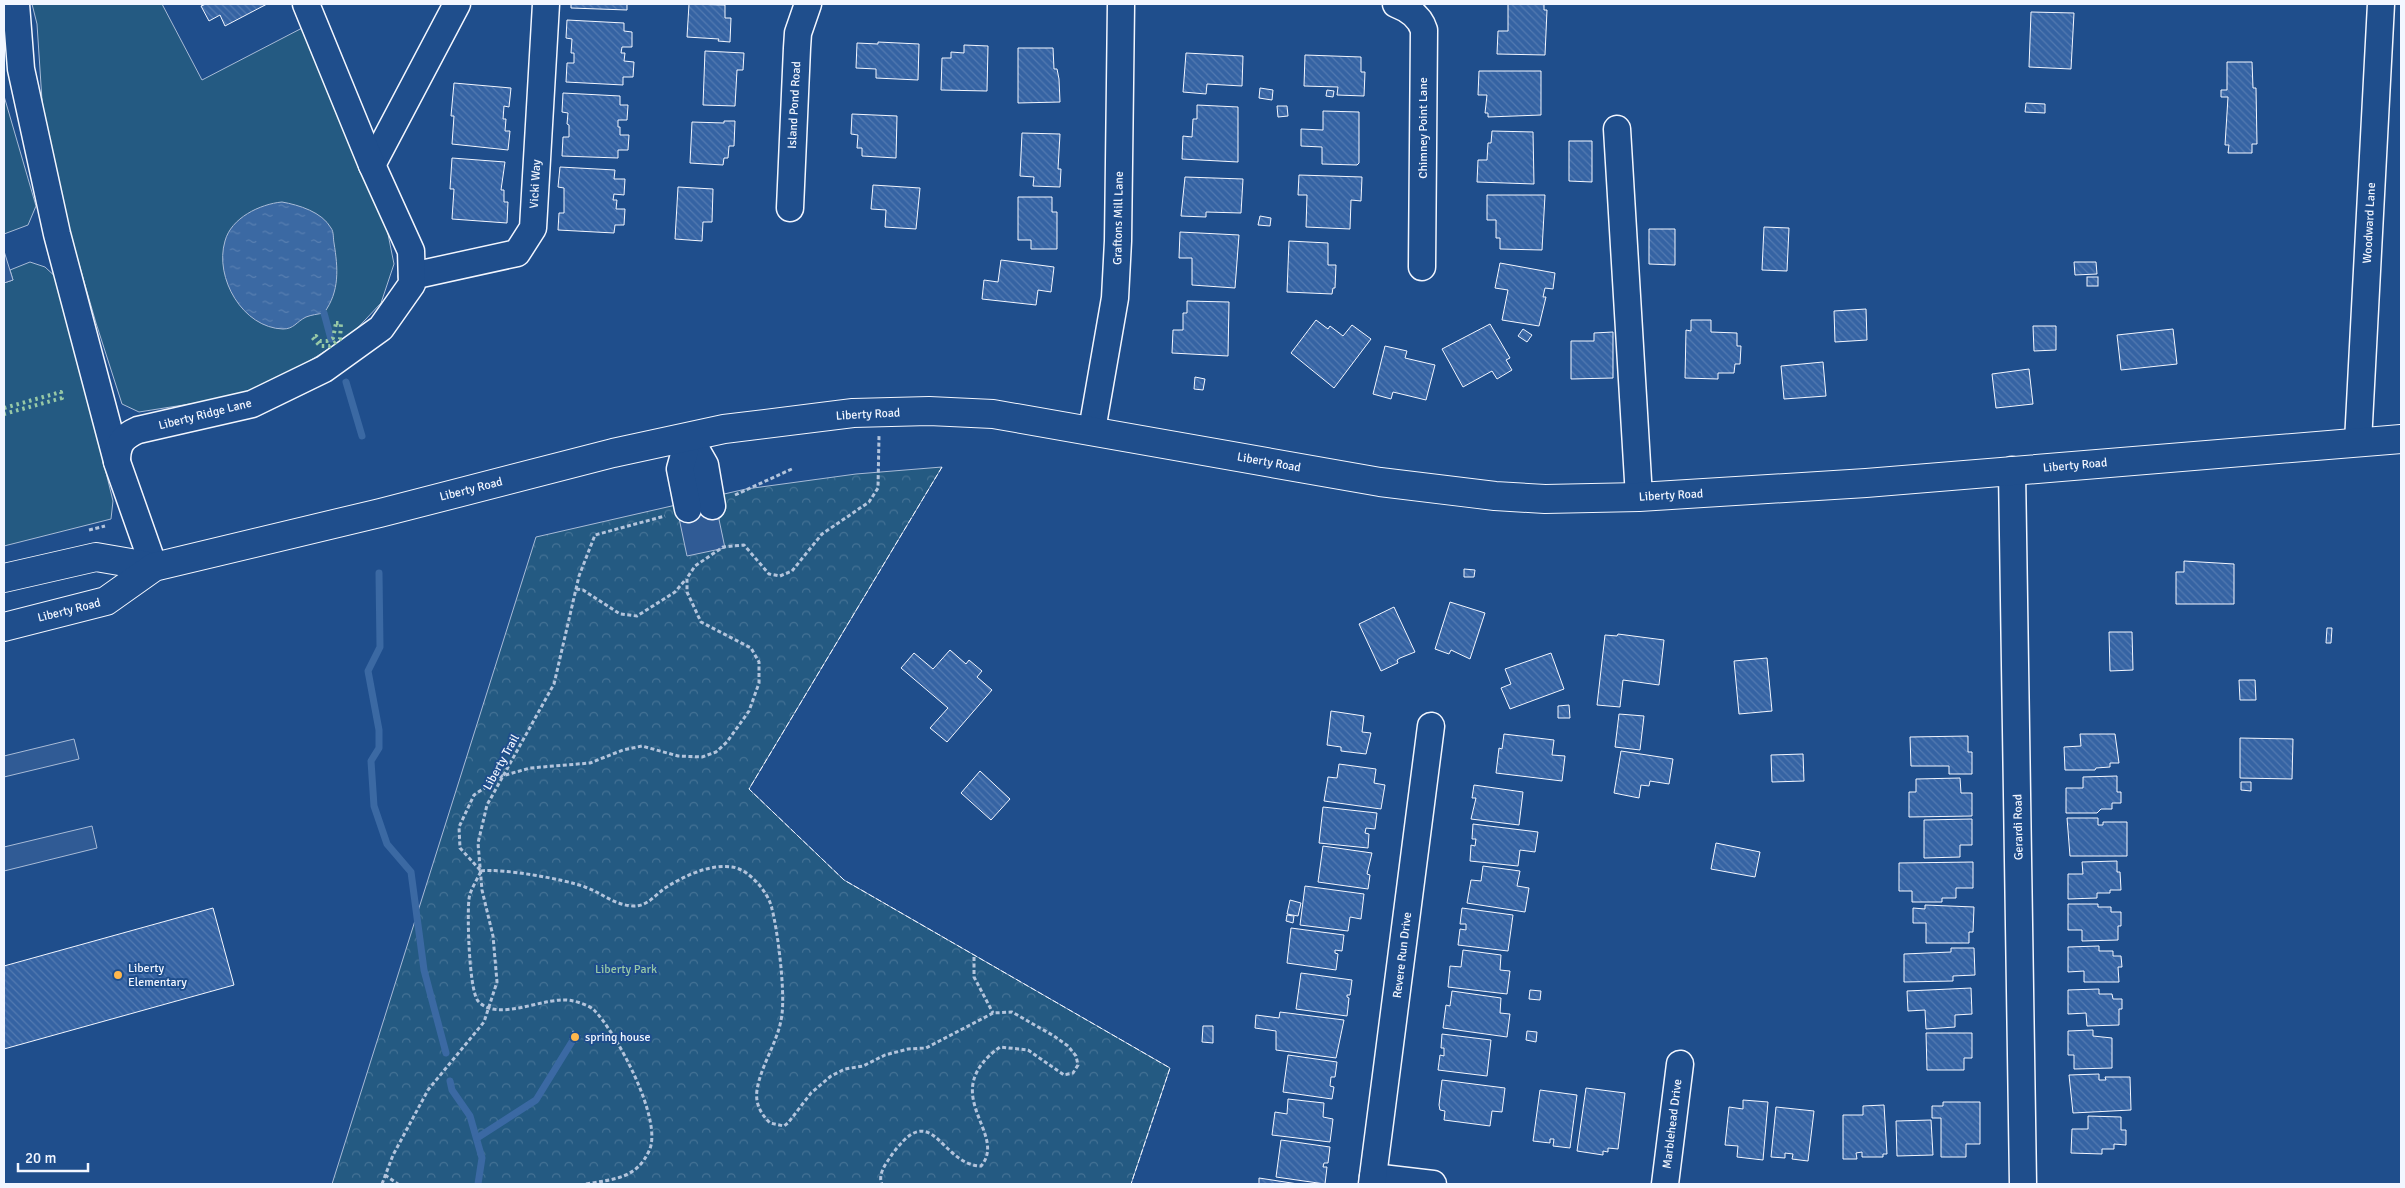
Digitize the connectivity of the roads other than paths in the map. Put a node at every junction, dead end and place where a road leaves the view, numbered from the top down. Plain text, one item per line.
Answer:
1 (16, 4) edge
2 (306, 4) edge
3 (457, 4) edge
4 (546, 4) edge
5 (808, 4) edge
6 (1121, 4) edge
7 (1396, 4) edge
8 (2381, 4) edge
9 (1617, 129) dead end
10 (372, 165) junction
11 (790, 208) dead end
12 (1422, 267) dead end
13 (412, 276) junction
14 (1092, 430) junction
15 (689, 437) junction
16 (2401, 439) edge
17 (2358, 442) junction
18 (117, 462) junction
19 (2012, 470) junction
20 (1639, 497) junction
21 (700, 507) road end
22 (154, 567) junction
23 (4, 578) edge
24 (4, 627) edge
25 (1431, 726) dead end
26 (1680, 1064) dead end
27 (1372, 1181) edge
28 (1433, 1184) edge
29 (1665, 1184) edge
30 (2023, 1184) edge

1 - 18 street
2 - 10 street, Liberty Ridge Lane
3 - 10 street
4 - 13 street, Vicki Way
5 - 11 street, Island Pond Road
6 - 14 street, Graftons Mill Lane
7 - 12 street, Chimney Point Lane
8 - 17 street, Woodward Lane
9 - 20 street
10 - 13 street, Liberty Ridge Lane
13 - 18 street, Liberty Ridge Lane
14 - 15 main road, Liberty Road
14 - 20 main road, Liberty Road
15 - 21 street
15 - 22 main road, Liberty Road
16 - 17 main road, Liberty Road
17 - 19 main road, Liberty Road
18 - 22 street
19 - 20 main road, Liberty Road
19 - 30 street, Gerardi Road
22 - 23 main road, Liberty Road
22 - 24 main road, Liberty Road
25 - 27 street, Revere Run Drive
26 - 29 street, Marblehead Drive
27 - 28 street

